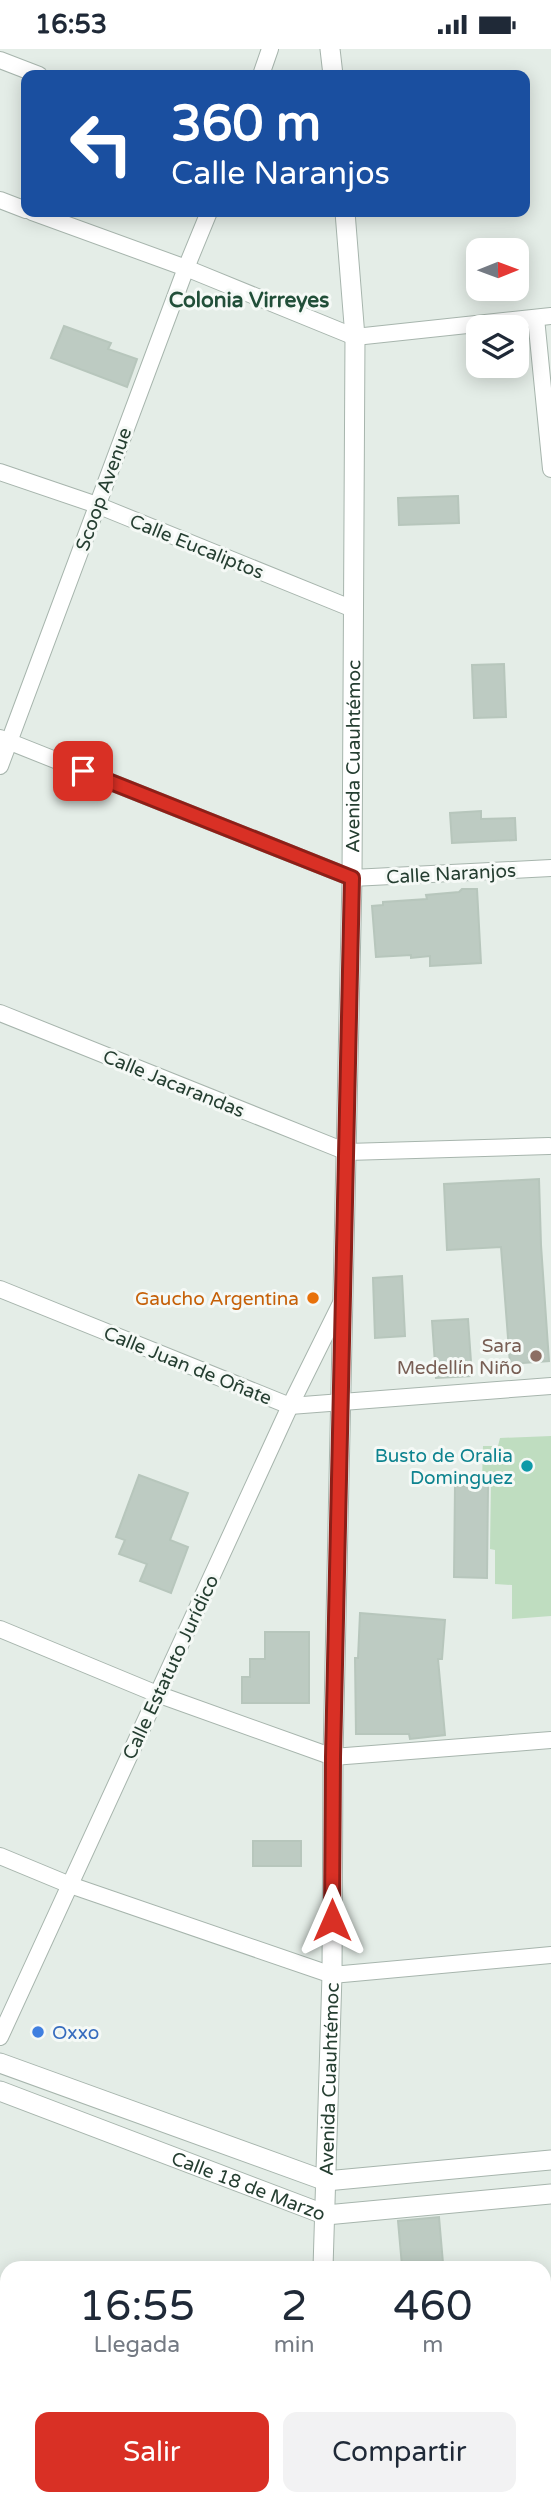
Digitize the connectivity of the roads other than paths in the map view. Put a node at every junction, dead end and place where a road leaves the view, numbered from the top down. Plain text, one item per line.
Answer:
1 (270, 49) edge
2 (330, 49) edge
3 (0, 60) edge
4 (26, 70) edge
5 (263, 70) edge
6 (332, 70) edge
7 (0, 200) edge
8 (21, 208) edge
9 (46, 217) edge
10 (207, 217) edge
11 (345, 217) edge
12 (186, 268) junction
13 (543, 317) edge
14 (355, 337) junction
15 (551, 469) edge
16 (0, 472) edge
17 (97, 505) junction
18 (353, 609) junction
19 (5, 740) edge
20 (0, 766) edge
21 (551, 868) edge
22 (352, 878) junction
23 (0, 1013) edge
24 (549, 1146) dead end
25 (347, 1152) junction
26 (0, 1289) edge
27 (343, 1298) junction
28 (551, 1386) edge
29 (341, 1402) junction
30 (289, 1406) junction
31 (0, 1629) edge
32 (157, 1694) junction
33 (551, 1740) edge
34 (333, 1757) junction
35 (0, 1856) edge
36 (70, 1885) junction
37 (551, 1955) edge
38 (332, 1975) junction
39 (0, 2038) edge
40 (0, 2063) edge
41 (0, 2091) edge
42 (551, 2160) edge
43 (327, 2181) junction
44 (551, 2194) edge
45 (326, 2215) junction
46 (323, 2261) edge

1 - 5 street
2 - 6 street
3 - 4 street
7 - 8 street
9 - 12 street
10 - 12 street, Scoop Avenue
11 - 14 street, Avenida Cuauhtémoc
12 - 14 street
12 - 17 street, Scoop Avenue
13 - 14 street
13 - 15 street
14 - 18 street, Avenida Cuauhtémoc
16 - 17 street, Calle Eucaliptos
17 - 18 street, Calle Eucaliptos
17 - 19 street, Scoop Avenue
18 - 22 street, Avenida Cuauhtémoc
19 - 20 street, Scoop Avenue
19 - 22 street, Calle Naranjos
21 - 22 street, Calle Naranjos
22 - 25 street, Avenida Cuauhtémoc
23 - 25 street, Calle Jacarandas
24 - 25 street
25 - 27 street, Avenida Cuauhtémoc
26 - 30 street, Calle Juan de Oñate
27 - 29 street, Avenida Cuauhtémoc
27 - 30 street, Calle Estatuto Jurídico
28 - 29 street, Calle Juan de Oñate
29 - 30 street, Calle Juan de Oñate
29 - 34 street, Avenida Cuauhtémoc
30 - 32 street, Calle Estatuto Jurídico
31 - 32 street
32 - 34 street
32 - 36 street, Calle Estatuto Jurídico
33 - 34 street
34 - 38 street, Avenida Cuauhtémoc
35 - 36 street
36 - 38 street
36 - 39 street, Calle Estatuto Jurídico
37 - 38 street
38 - 43 street, Avenida Cuauhtémoc
40 - 43 street, Calle 18 de Marzo
41 - 45 street, Calle 18 de Marzo
42 - 43 street, Calle 18 de Marzo
43 - 45 street, Avenida Cuauhtémoc
44 - 45 street, Calle 18 de Marzo
45 - 46 street, Avenida Cuauhtémoc

